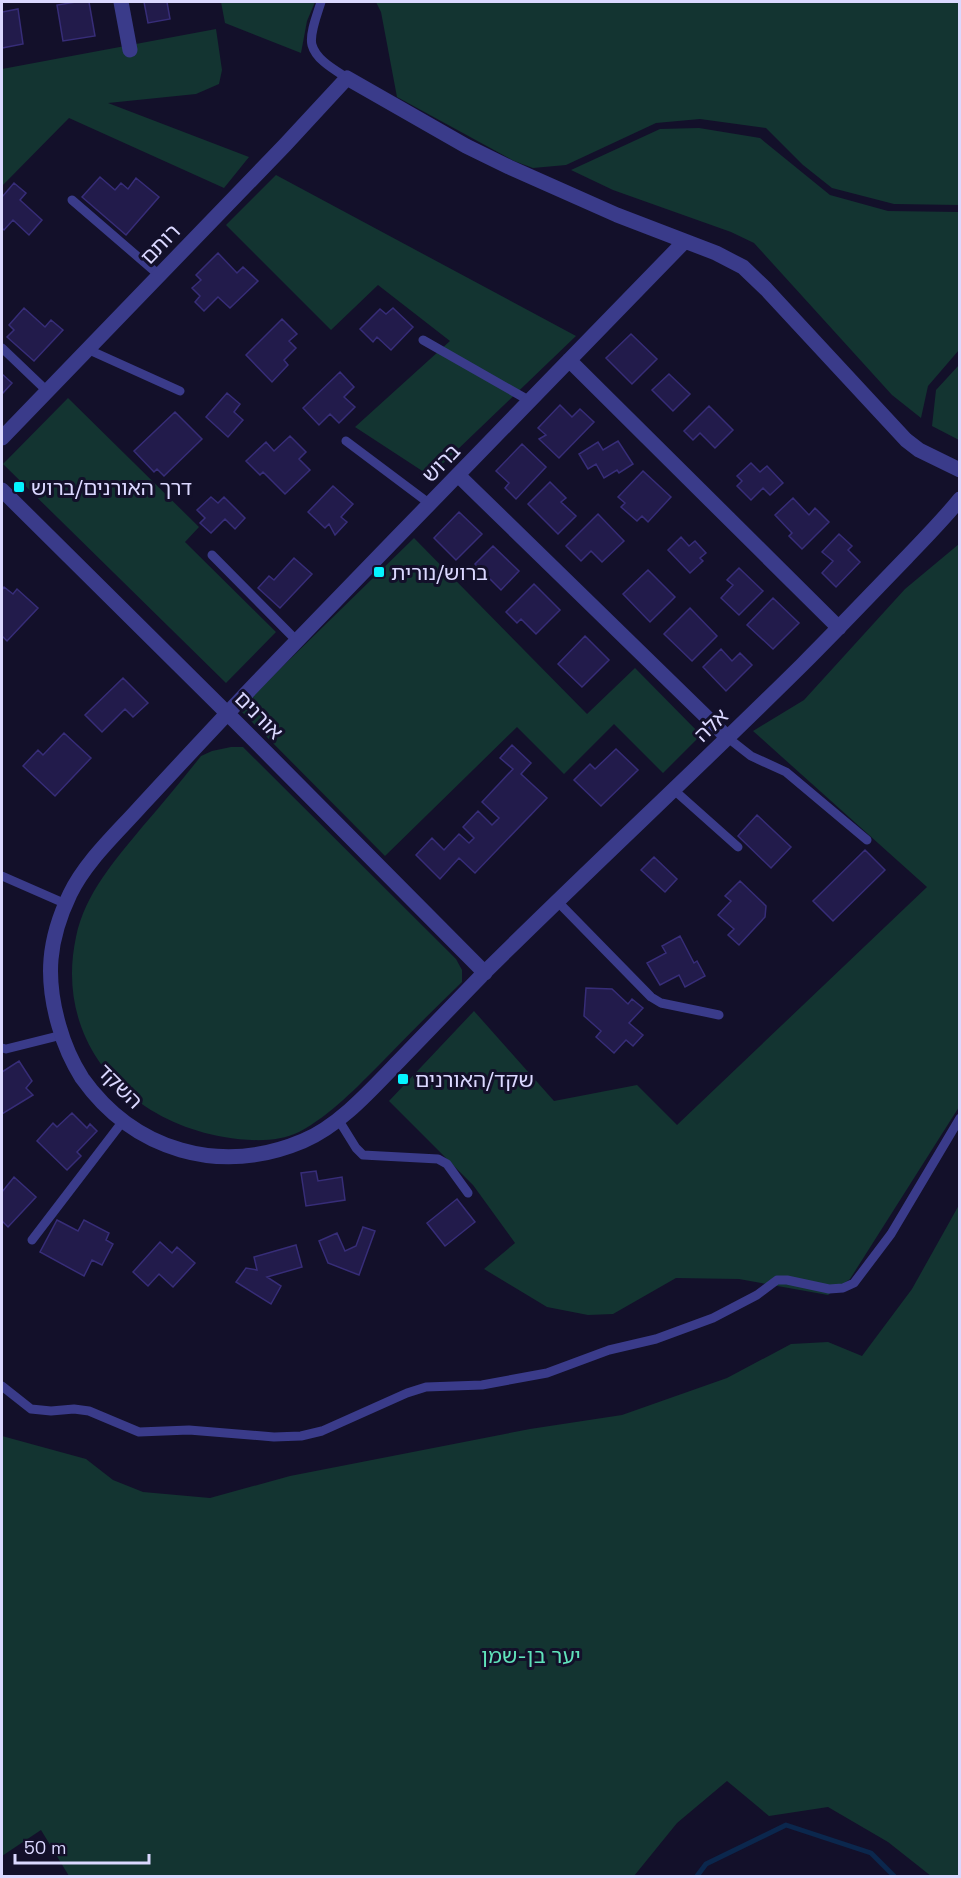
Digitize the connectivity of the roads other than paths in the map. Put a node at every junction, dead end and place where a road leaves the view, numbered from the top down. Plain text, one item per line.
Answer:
1 (121, 2) edge
2 (321, 2) edge
3 (130, 50) dead end
4 (347, 78) junction
5 (72, 200) dead end
6 (684, 242) junction
7 (159, 275) junction
8 (423, 340) dead end
9 (2, 348) edge
10 (87, 349) junction
11 (569, 360) junction
12 (47, 391) junction
13 (180, 391) dead end
14 (530, 401) junction
15 (2, 438) edge
16 (346, 441) dead end
17 (960, 470) edge
18 (458, 475) junction
19 (2, 490) edge
20 (430, 504) junction
21 (958, 504) edge
22 (212, 555) dead end
23 (839, 628) junction
24 (297, 641) junction
25 (227, 713) junction
26 (728, 738) junction
27 (674, 790) junction
28 (867, 840) dead end
29 (738, 847) dead end
30 (2, 876) edge
31 (558, 902) junction
32 (66, 904) junction
33 (485, 973) junction
34 (719, 1015) dead end
35 (62, 1035) junction
36 (2, 1048) edge
37 (960, 1118) edge
38 (338, 1119) junction
39 (123, 1121) junction
40 (468, 1193) dead end
41 (32, 1240) dead end
42 (2, 1386) edge

1 - 3 street
2 - 4 lane
4 - 6 street
4 - 7 street, רותם
5 - 7 lane
6 - 11 street, ברוש
6 - 17 street
7 - 10 street, רותם
8 - 14 lane
9 - 12 lane
10 - 12 street, רותם
10 - 13 lane
11 - 14 street, ברוש
11 - 23 street
12 - 15 street, רותם
14 - 18 street, ברוש
16 - 20 lane
18 - 20 street, ברוש
18 - 26 street
19 - 25 street, אורנים
20 - 24 street, ברוש
21 - 23 street, אלה
22 - 24 lane
23 - 26 street, אלה
24 - 25 street, ברוש
25 - 32 street, השקד
25 - 33 street, אורנים
26 - 27 street, אלה
26 - 28 lane
27 - 29 lane
27 - 31 street, אלה
30 - 32 lane
31 - 33 street, אלה
31 - 34 lane
32 - 35 street, השקד
33 - 38 street, השקד
35 - 36 lane
35 - 39 street, השקד
37 - 42 lane
38 - 39 street, השקד
38 - 40 lane
39 - 41 lane

